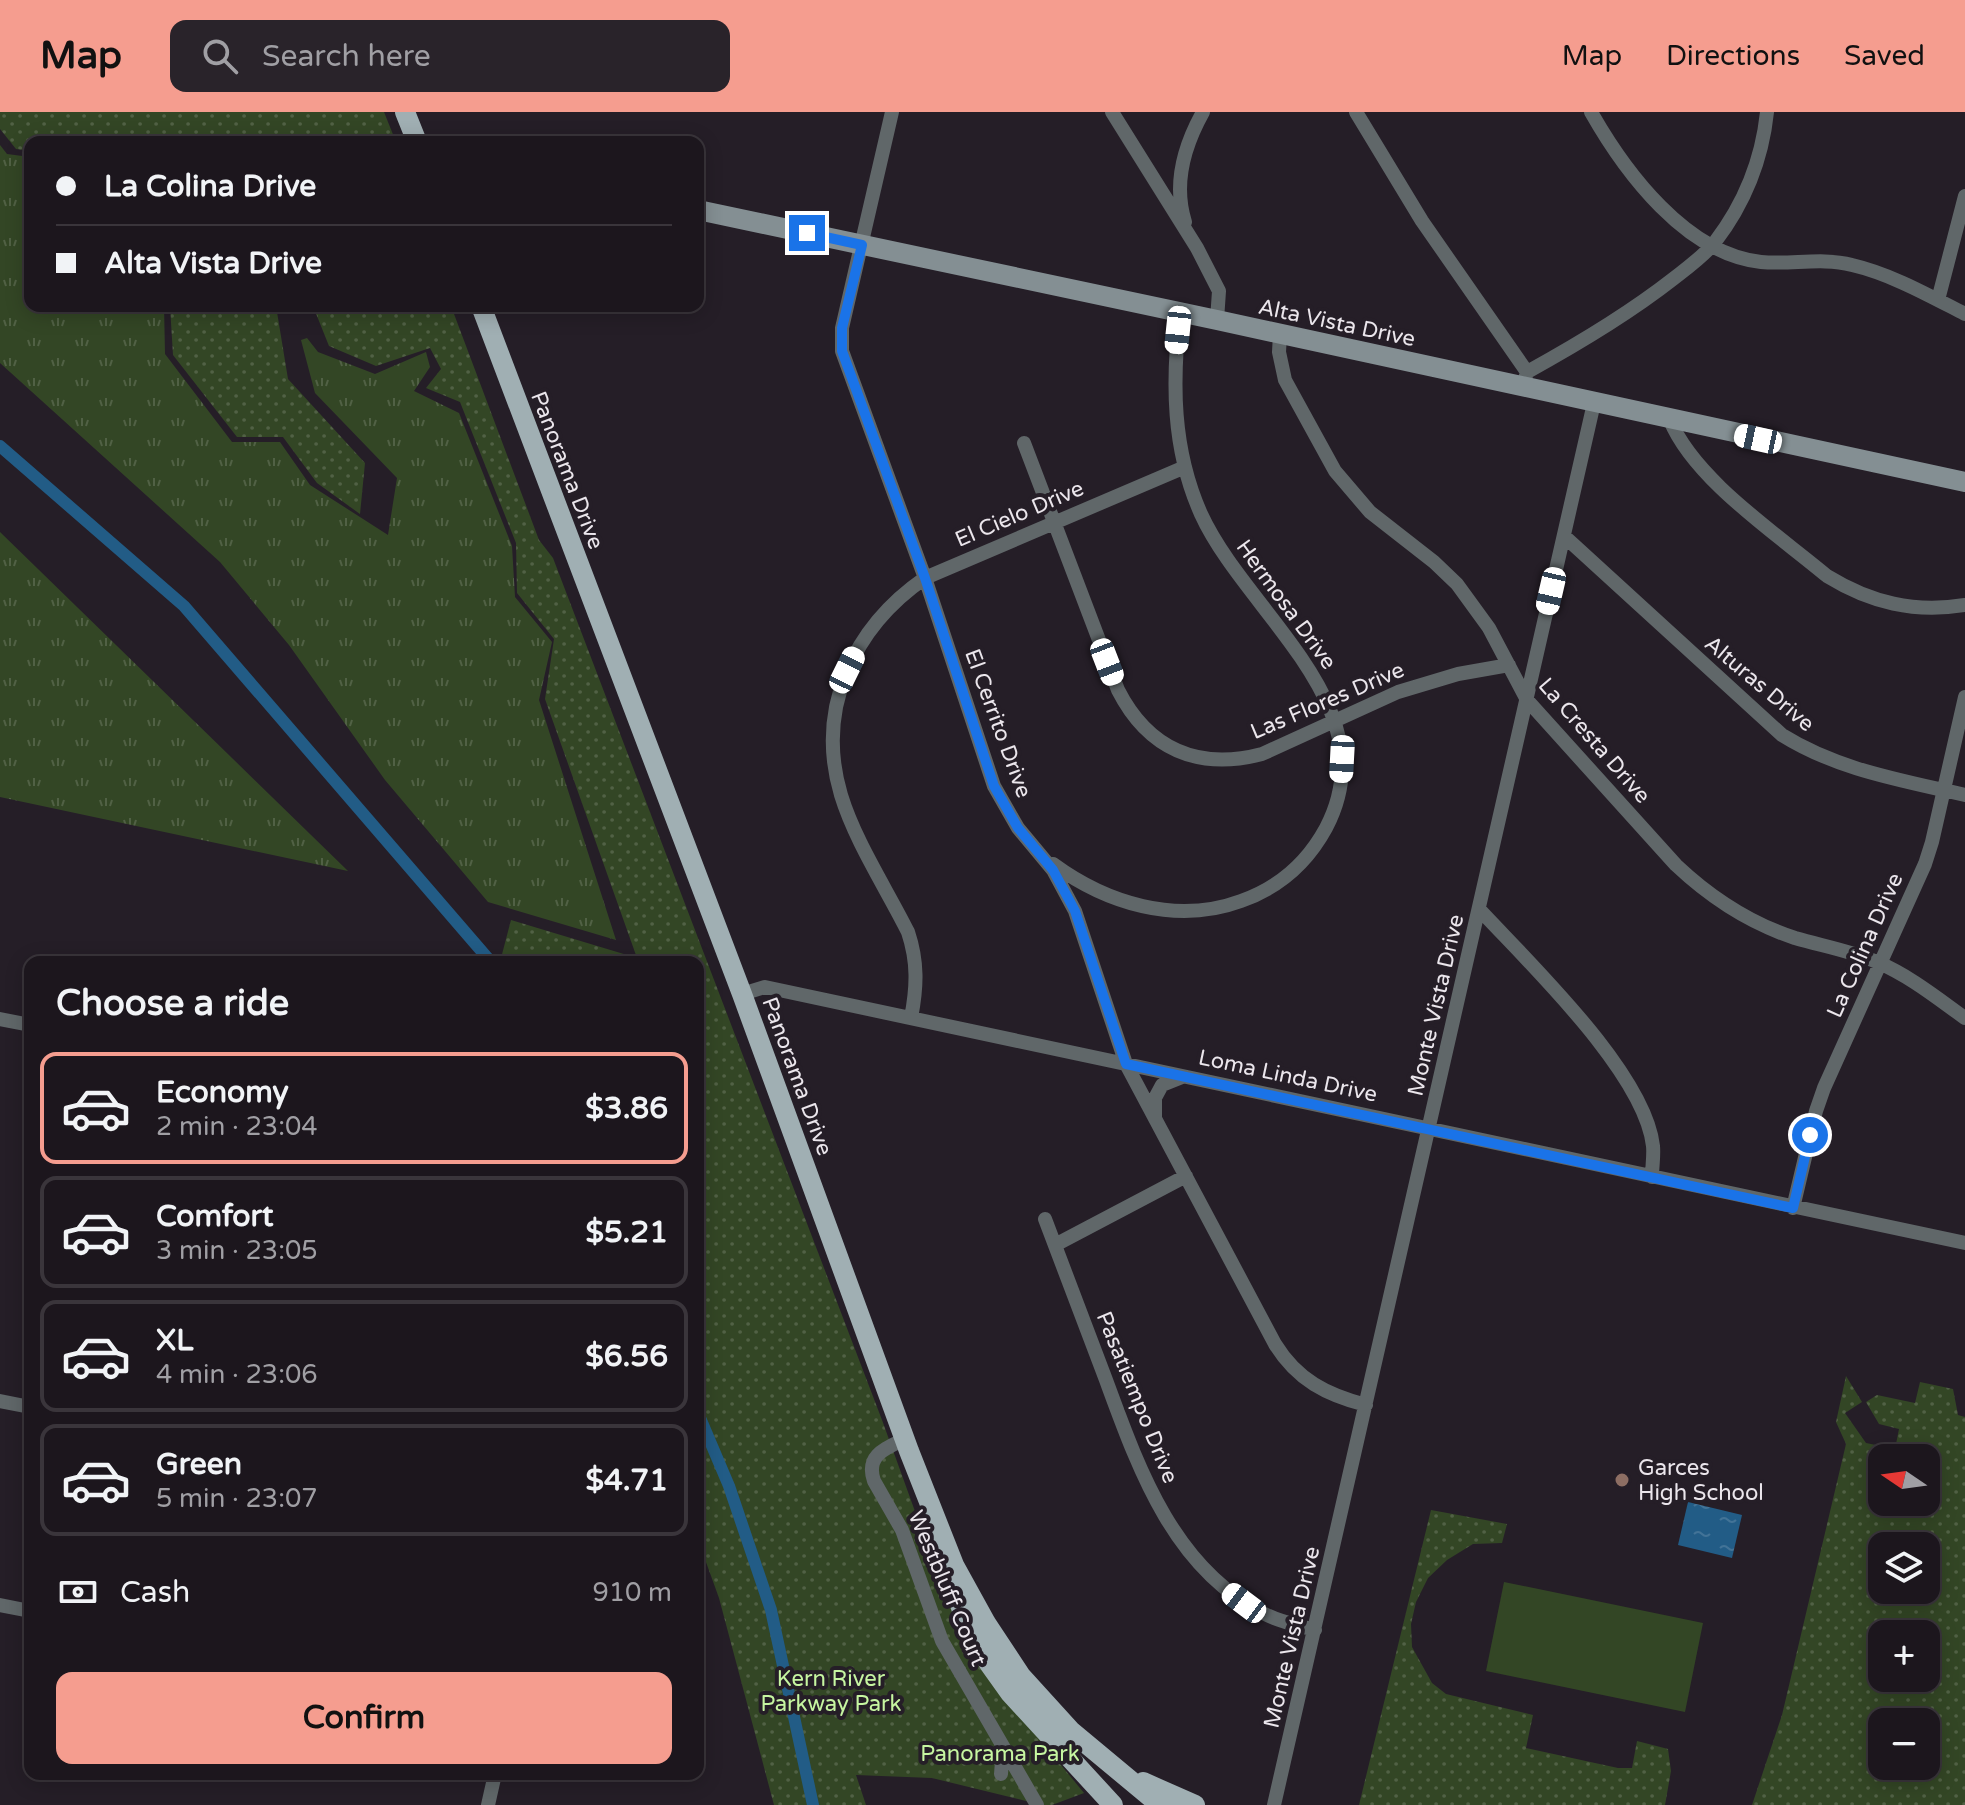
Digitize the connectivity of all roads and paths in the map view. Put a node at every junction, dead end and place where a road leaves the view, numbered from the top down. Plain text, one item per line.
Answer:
1 (405, 112) edge
2 (892, 112) edge
3 (1112, 112) edge
4 (1203, 112) edge
5 (1356, 112) edge
6 (1591, 112) edge
7 (1767, 112) edge
8 (415, 136) edge
9 (1965, 196) edge
10 (704, 211) edge
11 (862, 245) junction
12 (1713, 245) junction
13 (1197, 248) junction
14 (1938, 300) junction
15 (483, 312) edge
16 (1180, 312) junction
17 (1965, 314) edge
18 (1217, 320) junction
19 (1280, 334) junction
20 (1525, 379) junction
21 (1594, 403) junction
22 (1670, 420) junction
23 (1024, 443) dead end
24 (1185, 467) junction
25 (1965, 482) edge
26 (1054, 522) junction
27 (1564, 536) junction
28 (925, 578) junction
29 (1965, 605) edge
30 (1509, 665) junction
31 (1965, 697) edge
32 (1527, 700) junction
33 (1336, 720) junction
34 (1944, 790) junction
35 (1965, 795) edge
36 (1038, 850) junction
37 (1479, 909) junction
38 (1880, 963) junction
39 (742, 994) junction
40 (911, 1018) junction
41 (1965, 1018) edge
42 (0, 1019) edge
43 (24, 1024) edge
44 (1126, 1064) junction
45 (1185, 1076) junction
46 (1155, 1117) junction
47 (1429, 1127) junction
48 (1186, 1176) junction
49 (1652, 1177) junction
50 (1793, 1208) junction
51 (1045, 1219) dead end
52 (1965, 1243) edge
53 (1055, 1245) junction
54 (0, 1401) edge
55 (1366, 1405) junction
56 (24, 1406) edge
57 (907, 1445) junction
58 (0, 1605) edge
59 (24, 1610) edge
60 (1315, 1630) junction
61 (1003, 1749) junction
62 (1115, 1770) junction
63 (1001, 1774) dead end
64 (494, 1780) edge
65 (488, 1805) edge
66 (1037, 1805) edge
67 (1113, 1805) edge
68 (1160, 1805) edge
69 (1195, 1805) edge
70 (1274, 1805) edge

1 - 8 main road
2 - 11 street, El Cerrito Drive
3 - 13 street
4 - 13 street
5 - 20 street
6 - 12 street
7 - 12 street
9 - 14 street
10 - 11 street, Alta Vista Drive
11 - 16 street, Alta Vista Drive
11 - 28 street, El Cerrito Drive
12 - 14 street
12 - 20 street
13 - 18 street
14 - 17 street
15 - 39 main road, Panorama Drive
16 - 18 street, Alta Vista Drive
16 - 24 street, Hermosa Drive
18 - 19 street, Alta Vista Drive
19 - 20 street, Alta Vista Drive
19 - 30 street, La Cresta Drive
20 - 21 street, Alta Vista Drive
21 - 22 street, Alta Vista Drive
21 - 27 street, Monte Vista Drive
22 - 25 street, Alta Vista Drive
22 - 29 street
23 - 26 street, Las Flores Drive
24 - 26 street, El Cielo Drive
24 - 33 street, Hermosa Drive
26 - 28 street, El Cielo Drive
26 - 33 street, Las Flores Drive
27 - 32 street, Monte Vista Drive
27 - 34 street, Alturas Drive
28 - 36 street, El Cerrito Drive
28 - 40 street, El Cielo Drive
30 - 32 street, La Cresta Drive
30 - 33 street, Las Flores Drive
31 - 34 street, La Colina Drive
32 - 37 street, Monte Vista Drive
32 - 38 street, La Cresta Drive
33 - 36 street, Hermosa Drive
34 - 35 street, Alturas Drive
34 - 38 street, La Colina Drive
36 - 44 street, El Cerrito Drive
37 - 47 street, Monte Vista Drive
37 - 49 street
38 - 41 street, La Cresta Drive
38 - 50 street, La Colina Drive
39 - 40 street, Loma Linda Drive
39 - 57 main road, Panorama Drive
40 - 44 street, Loma Linda Drive
42 - 43 street
44 - 45 street, Loma Linda Drive
44 - 46 street, El Cerrito Drive
45 - 46 street
45 - 47 street, Loma Linda Drive
46 - 48 street, El Cerrito Drive
47 - 49 street, Loma Linda Drive
47 - 55 street, Monte Vista Drive
48 - 53 street
48 - 55 street, El Cerrito Drive
49 - 50 street, Loma Linda Drive
50 - 52 street, Loma Linda Drive
51 - 53 street, Pasatiempo Drive
53 - 60 street, Pasatiempo Drive
54 - 56 street
55 - 60 street, Monte Vista Drive
57 - 61 street, Westbluff Court
57 - 62 main road, Panorama Drive
57 - 67 main road
58 - 59 street
60 - 70 street, Monte Vista Drive
61 - 63 street
61 - 66 street, Westbluff Court
62 - 68 main road, Panorama Drive
62 - 69 main road
64 - 65 street

